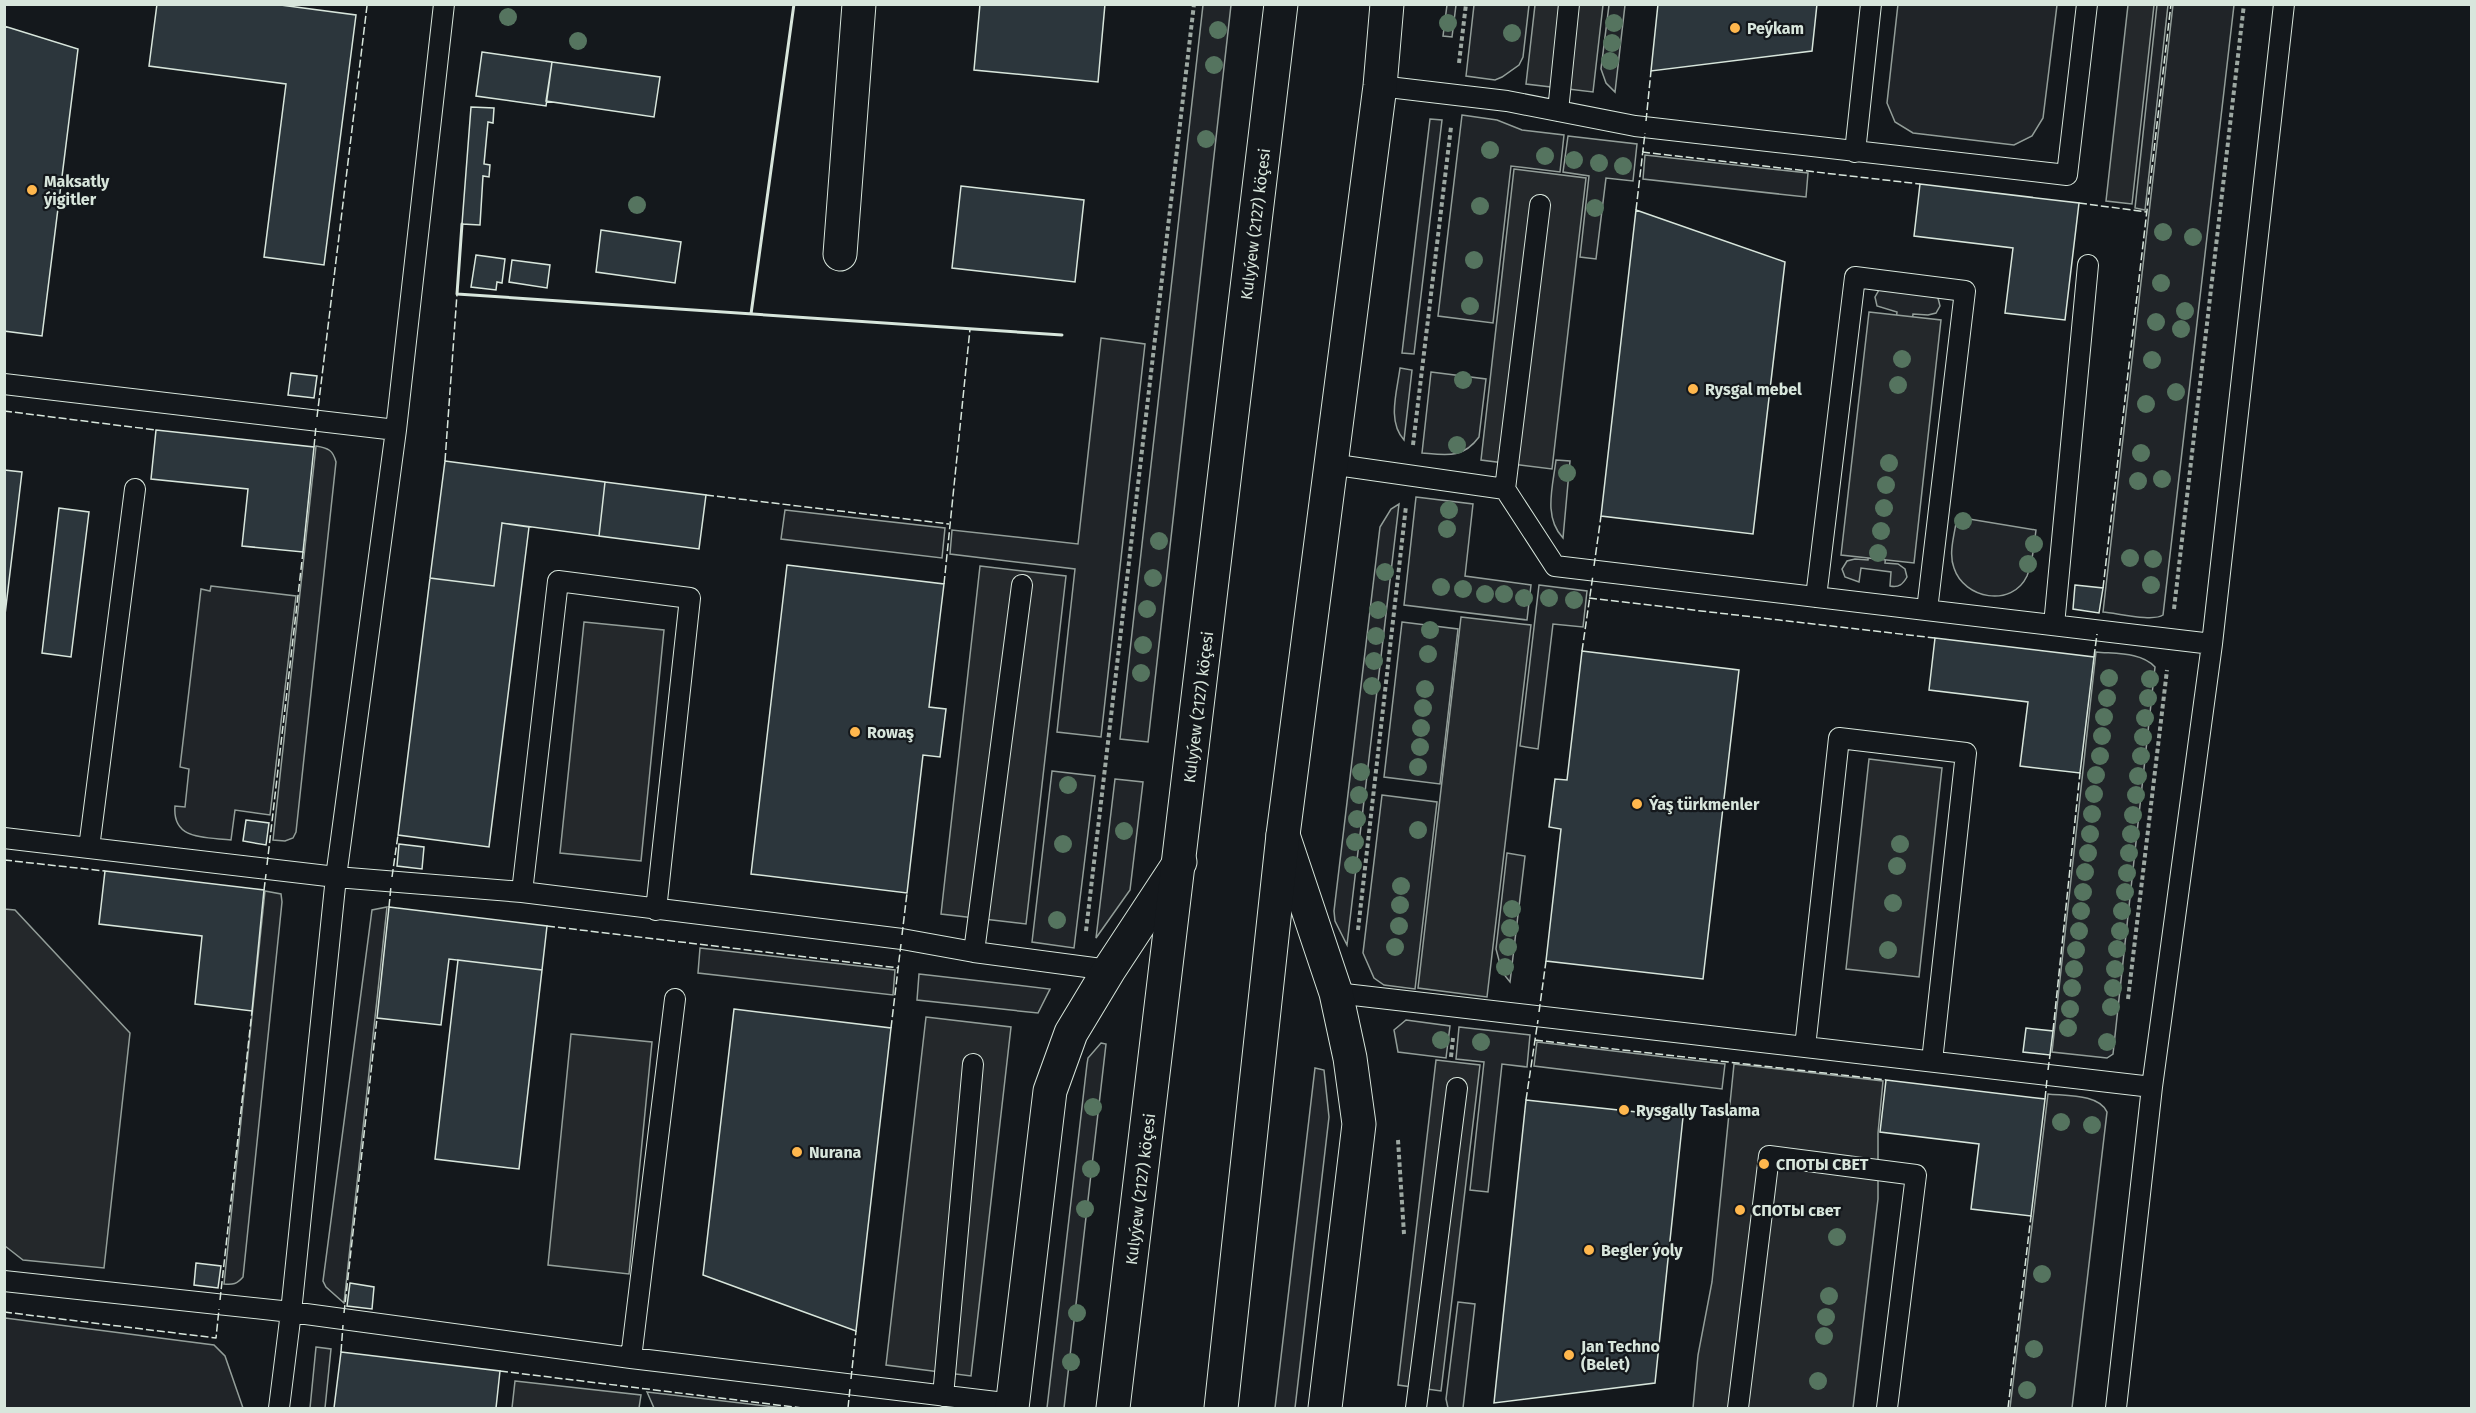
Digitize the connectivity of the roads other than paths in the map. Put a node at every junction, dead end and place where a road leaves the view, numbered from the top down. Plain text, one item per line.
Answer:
1 (444, 4) edge
2 (860, 4) edge
3 (1281, 4) edge
4 (1387, 4) edge
5 (1569, 4) edge
6 (1872, 4) edge
7 (2086, 4) edge
8 (2284, 4) edge
9 (1380, 86) junction
10 (1558, 111) junction
11 (1855, 152) junction
12 (1540, 205) dead end
13 (840, 254) dead end
14 (2088, 265) dead end
15 (4, 384) edge
16 (396, 430) junction
17 (1330, 464) junction
18 (135, 489) dead end
19 (1505, 489) junction
20 (1022, 585) dead end
21 (1816, 597) junction
22 (1927, 610) junction
23 (2054, 625) junction
24 (2212, 644) junction
25 (1282, 835) junction
26 (4, 838) edge
27 (89, 848) junction
28 (1180, 862) junction
29 (336, 877) junction
30 (522, 892) junction
31 (656, 910) junction
32 (974, 952) junction
33 (1094, 968) junction
34 (1336, 993) junction
35 (675, 999) dead end
36 (1804, 1047) junction
37 (1932, 1062) junction
38 (973, 1064) dead end
39 (2152, 1087) junction
40 (1457, 1088) road end
41 (4, 1281) edge
42 (291, 1312) junction
43 (631, 1358) junction
44 (943, 1396) junction
45 (1012, 1406) edge
46 (279, 1408) edge
47 (1113, 1408) edge
48 (1221, 1408) edge
49 (1325, 1408) edge
50 (1416, 1408) edge
51 (1738, 1408) edge
52 (1887, 1408) edge
53 (2116, 1408) edge

1 - 16 lane
2 - 13 main road
3 - 28 main road, Kulyýew (2127) köçesi
4 - 9 main road
5 - 10 lane
6 - 11 lane
7 - 11 lane
8 - 24 lane
9 - 10 lane
9 - 17 main road
10 - 11 lane
12 - 19 lane
14 - 23 lane
15 - 16 lane
16 - 29 lane
17 - 19 lane
17 - 25 main road
18 - 27 lane
19 - 21 lane
20 - 32 lane
21 - 22 lane
21 - 22 lane
22 - 23 lane
23 - 24 lane
24 - 39 lane
25 - 34 main road
25 - 48 main road
26 - 27 lane
27 - 29 lane
28 - 33 main road
28 - 47 main road, Kulyýew (2127) köçesi
29 - 30 lane
29 - 42 lane
30 - 31 lane
30 - 31 lane
31 - 32 lane
32 - 33 lane
33 - 45 main road
34 - 36 lane
34 - 49 main road
35 - 43 lane
36 - 37 lane
36 - 37 lane
37 - 39 lane
38 - 44 lane
39 - 53 lane
40 - 50 lane
41 - 42 lane
42 - 43 lane
42 - 46 lane
43 - 44 lane
44 - 45 lane
51 - 52 lane

